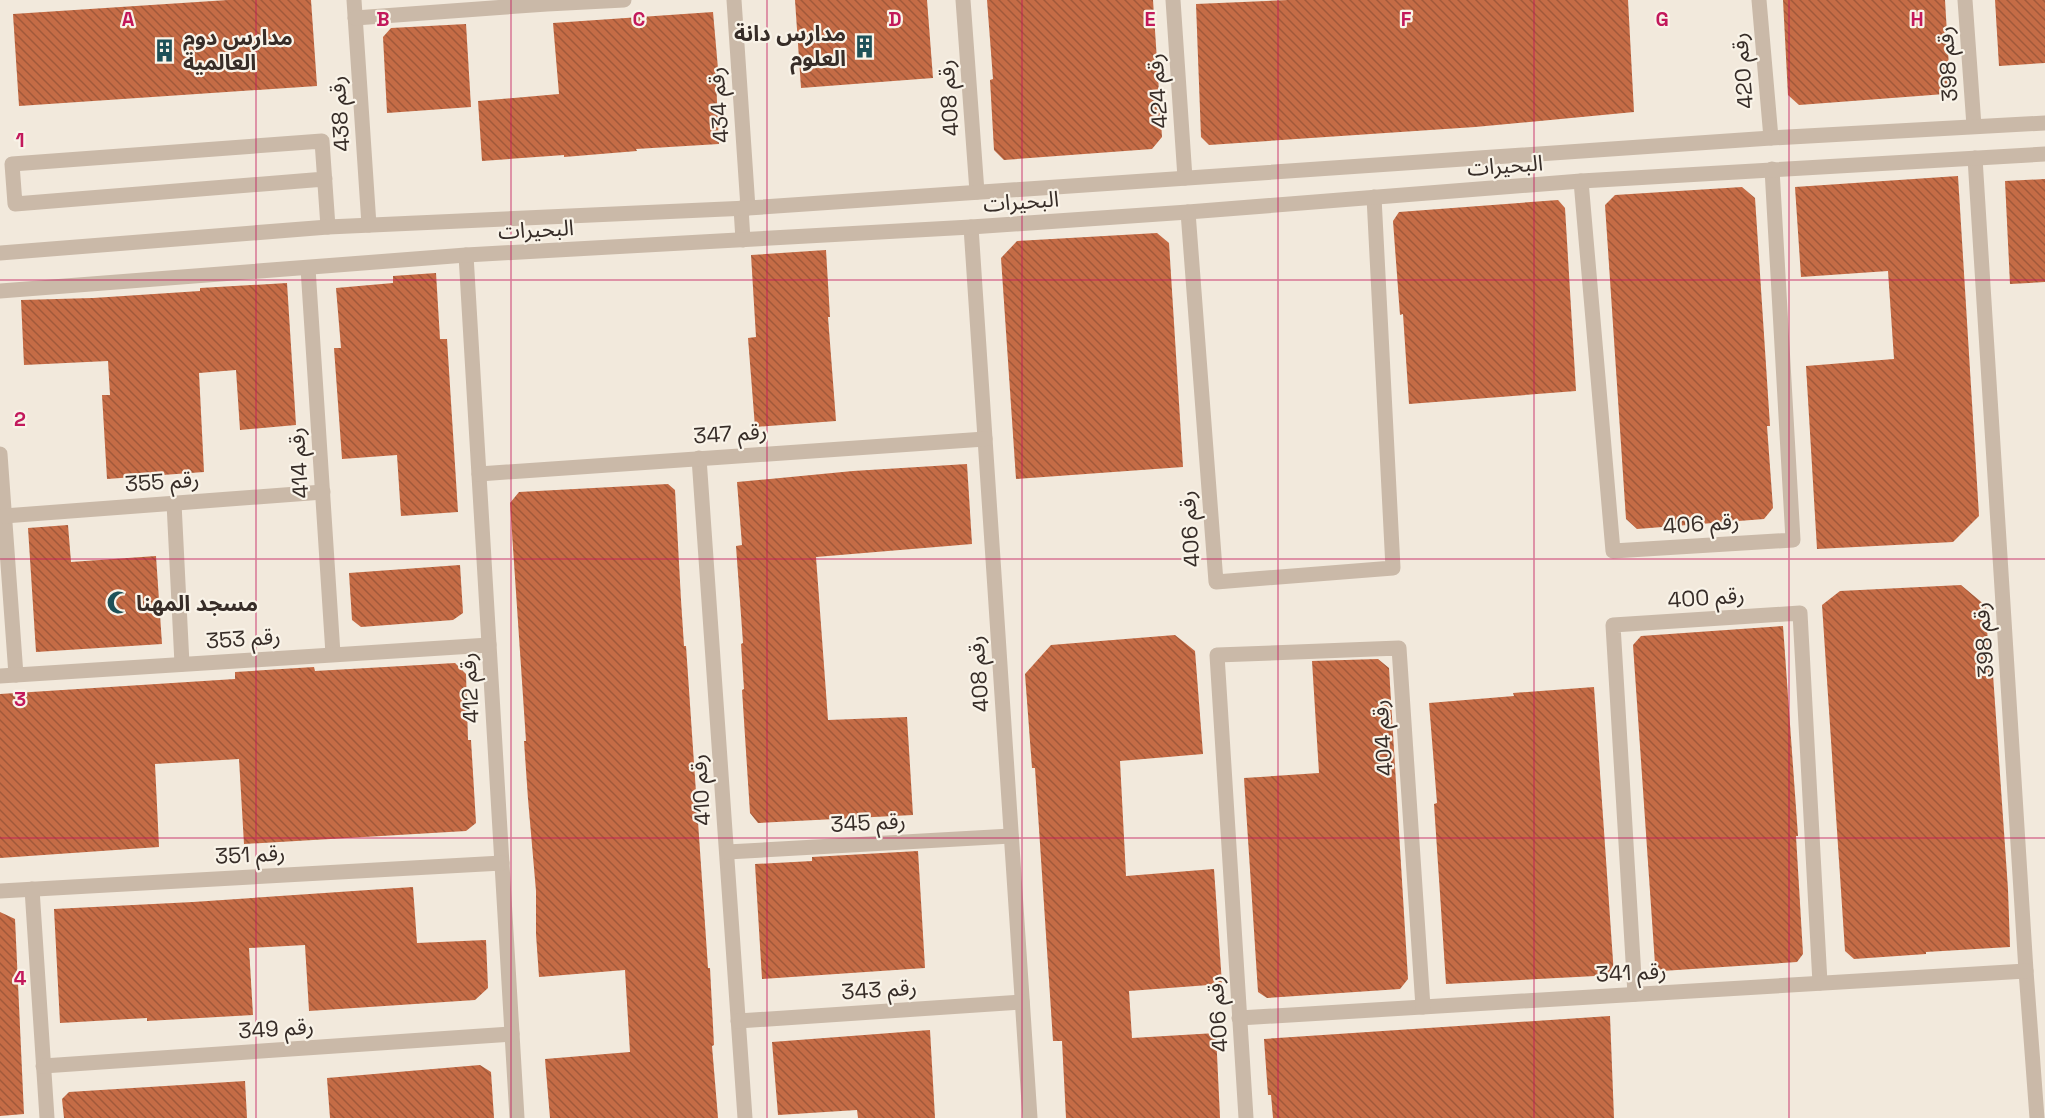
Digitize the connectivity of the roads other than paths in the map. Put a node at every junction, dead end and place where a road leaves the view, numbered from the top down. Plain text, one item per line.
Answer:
1 (354, 0) edge
2 (624, 0) edge
3 (734, 0) edge
4 (963, 0) edge
5 (1173, 0) edge
6 (1759, 0) edge
7 (1965, 0) edge
8 (547, 2) edge
9 (356, 18) junction
10 (2045, 123) edge
11 (1974, 126) junction
12 (1771, 138) junction
13 (2045, 154) edge
14 (1976, 158) junction
15 (1772, 169) junction
16 (1185, 178) junction
17 (325, 179) junction
18 (1581, 181) junction
19 (977, 192) junction
20 (1374, 197) junction
21 (744, 208) junction
22 (1188, 212) junction
23 (369, 225) junction
24 (328, 227) junction
25 (971, 227) junction
26 (743, 240) junction
27 (0, 253) edge
28 (466, 255) junction
29 (308, 268) junction
30 (0, 291) edge
31 (985, 439) junction
32 (0, 454) edge
33 (699, 458) junction
34 (479, 474) junction
35 (322, 492) junction
36 (174, 503) junction
37 (4, 516) junction
38 (489, 645) junction
39 (333, 654) junction
40 (1217, 655) joint
41 (182, 664) junction
42 (0, 675) edge
43 (16, 675) junction
44 (1011, 836) junction
45 (728, 852) junction
46 (502, 862) junction
47 (32, 889) junction
48 (0, 891) edge
49 (2026, 971) junction
50 (1820, 983) junction
51 (1635, 994) junction
52 (1022, 1002) junction
53 (1423, 1007) junction
54 (1239, 1018) junction
55 (738, 1021) junction
56 (512, 1034) junction
57 (43, 1066) junction
58 (47, 1118) edge
59 (517, 1118) edge
60 (745, 1118) edge
61 (1030, 1118) edge
62 (1246, 1118) edge
63 (2037, 1118) edge

1 - 9 street, رقم 438
2 - 8 street
3 - 21 street, رقم 434
4 - 19 street, رقم 408
5 - 16 street, رقم 424
6 - 12 street, رقم 420
7 - 11 street, رقم 398
8 - 9 street
9 - 23 street, رقم 438
10 - 11 street, البحيرات
11 - 12 street, البحيرات
12 - 16 street, البحيرات
13 - 14 street, البحيرات
14 - 15 street, البحيرات
14 - 49 street, رقم 398
15 - 18 street, البحيرات
15 - 18 street, رقم 406
16 - 19 street, البحيرات
17 - 17 street
17 - 24 street
18 - 20 street, البحيرات
19 - 21 street, البحيرات
20 - 22 street, البحيرات
20 - 22 street, رقم 406
21 - 23 street, البحيرات
21 - 26 street, رقم 434
22 - 25 street, البحيرات
23 - 24 street, البحيرات
24 - 27 street, البحيرات
25 - 26 street, البحيرات
25 - 31 street, رقم 408
26 - 28 street, البحيرات
28 - 29 street, البحيرات
28 - 34 street, رقم 412
29 - 30 street, البحيرات
29 - 35 street, رقم 414
31 - 33 street, رقم 347
31 - 44 street, رقم 408
32 - 37 street
33 - 34 street, رقم 347
33 - 45 street, رقم 410
34 - 38 street, رقم 412
35 - 36 street, رقم 355
35 - 39 street, رقم 414
36 - 37 street, رقم 355
36 - 41 street
37 - 43 street
38 - 39 street, رقم 353
38 - 46 street, رقم 412
39 - 41 street, رقم 353
40 - 53 street, رقم 404
40 - 54 street, رقم 406
41 - 43 street, رقم 353
42 - 43 street, رقم 353
44 - 45 street, رقم 345
44 - 52 street, رقم 408
45 - 55 street, رقم 410
46 - 47 street, رقم 351
46 - 56 street, رقم 412
47 - 48 street, رقم 351
47 - 57 street
49 - 50 street, رقم 341
49 - 63 street, رقم 398
50 - 51 street, رقم 341
50 - 51 street, رقم 400
51 - 53 street, رقم 341
52 - 55 street, رقم 343
52 - 61 street, رقم 408
53 - 54 street, رقم 341
54 - 62 street, رقم 406
55 - 60 street, رقم 410
56 - 57 street, رقم 349
56 - 59 street, رقم 412
57 - 58 street

